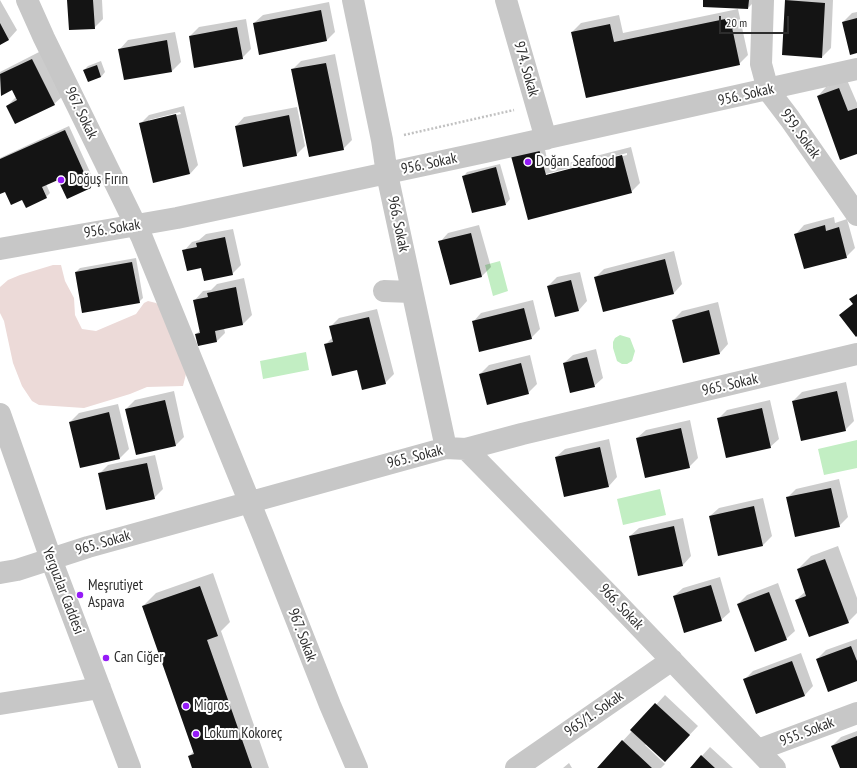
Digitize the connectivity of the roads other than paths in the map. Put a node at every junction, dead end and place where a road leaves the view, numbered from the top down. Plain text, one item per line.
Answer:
1 (27, 0) edge
2 (45, 0) edge
3 (353, 0) edge
4 (506, 0) edge
5 (763, 0) edge
6 (44, 38) junction
7 (857, 69) edge
8 (768, 90) junction
9 (546, 139) junction
10 (387, 174) junction
11 (857, 215) edge
12 (137, 226) junction
13 (0, 249) edge
14 (384, 291) dead end
15 (412, 292) junction
16 (857, 354) edge
17 (0, 414) edge
18 (456, 449) junction
19 (249, 502) junction
20 (51, 559) junction
21 (0, 573) edge
22 (672, 660) junction
23 (100, 688) junction
24 (0, 704) edge
25 (857, 713) edge
26 (758, 750) junction
27 (130, 768) edge
28 (357, 768) edge
29 (516, 768) edge
30 (775, 768) edge

1 - 6 street, 967. Sokak
2 - 6 street
3 - 10 street, 966. Sokak
4 - 9 street, 974. Sokak
5 - 8 street, 959. Sokak
6 - 12 street, 967. Sokak
7 - 8 street, 956. Sokak
8 - 9 street, 956. Sokak
8 - 11 street, 959. Sokak
9 - 10 street, 956. Sokak
10 - 12 street, 956. Sokak
10 - 15 street, 966. Sokak
12 - 13 street, 956. Sokak
12 - 19 street, 967. Sokak
14 - 15 street
15 - 18 street, 966. Sokak
16 - 18 street, 965. Sokak
17 - 20 street, Yerguzlar Caddesi
18 - 19 street, 965. Sokak
18 - 22 street, 966. Sokak
19 - 20 street, 965. Sokak
19 - 28 street, 967. Sokak
20 - 21 street, 965. Sokak
20 - 23 street, Yerguzlar Caddesi
22 - 26 street, 966. Sokak
22 - 29 street, 965/1. Sokak
23 - 24 street
23 - 27 street, Yerguzlar Caddesi
25 - 26 street, 955. Sokak
26 - 30 street, 966. Sokak

